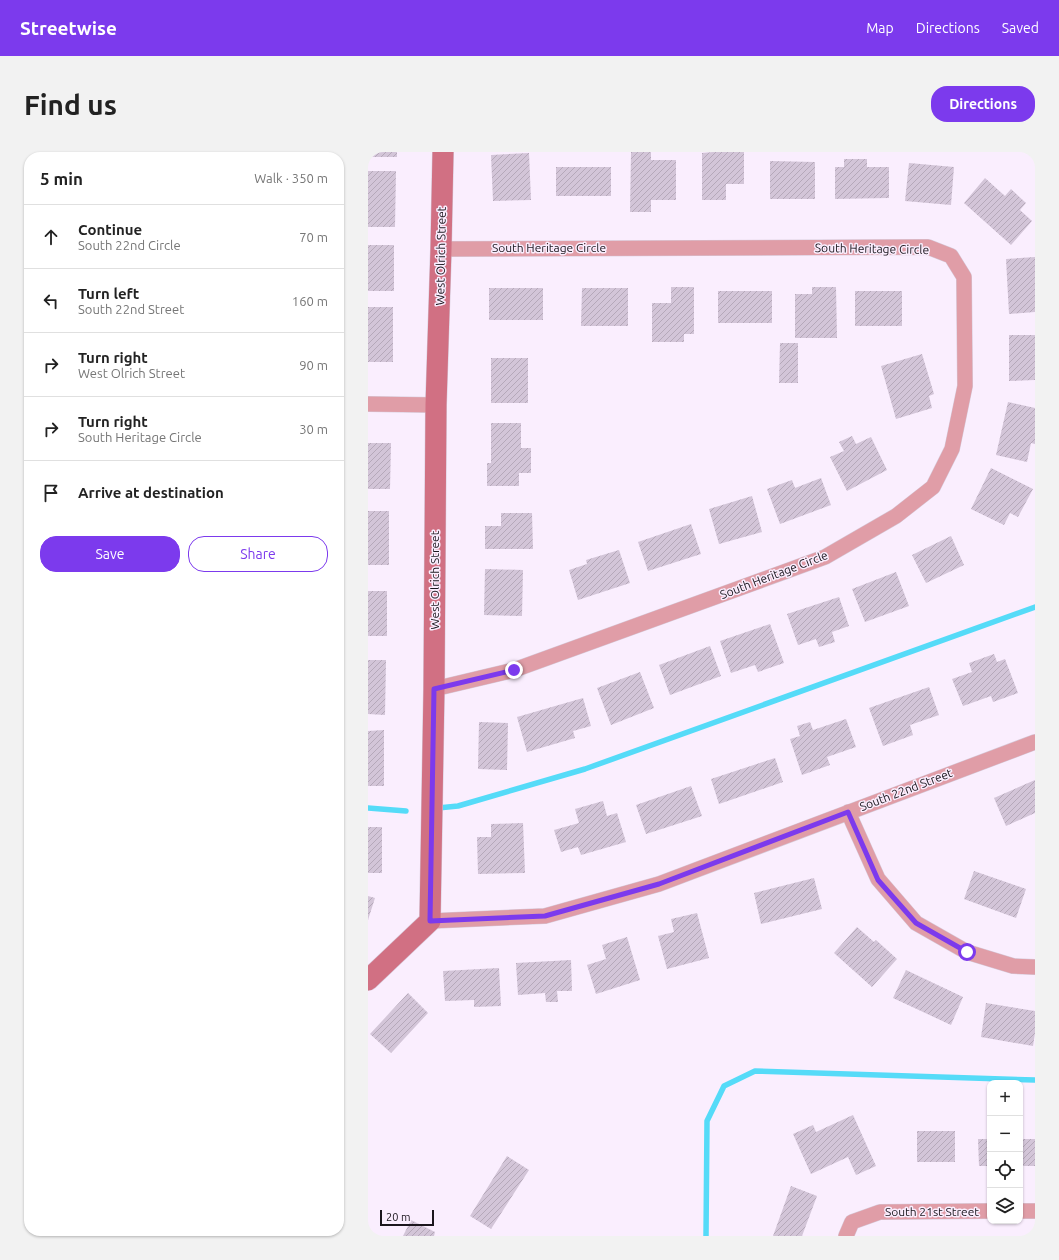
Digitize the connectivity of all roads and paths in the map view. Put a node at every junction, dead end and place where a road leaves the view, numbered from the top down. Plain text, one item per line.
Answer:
1 (443, 152) edge
2 (442, 248) junction
3 (368, 404) edge
4 (436, 406) junction
5 (434, 689) junction
6 (1035, 742) edge
7 (848, 812) junction
8 (430, 921) junction
9 (1035, 967) edge
10 (368, 980) edge
11 (987, 1211) edge
12 (1023, 1211) edge
13 (1035, 1211) edge
14 (846, 1236) edge

1 - 2 street, West Olrich Street
2 - 4 street, West Olrich Street
2 - 5 street, South Heritage Circle
3 - 4 street
4 - 5 street, West Olrich Street
5 - 8 street, West Olrich Street
6 - 7 street, South 22nd Street
7 - 8 street, South 22nd Street
7 - 9 street
8 - 10 street
11 - 14 street, South 21st Street
12 - 13 street

